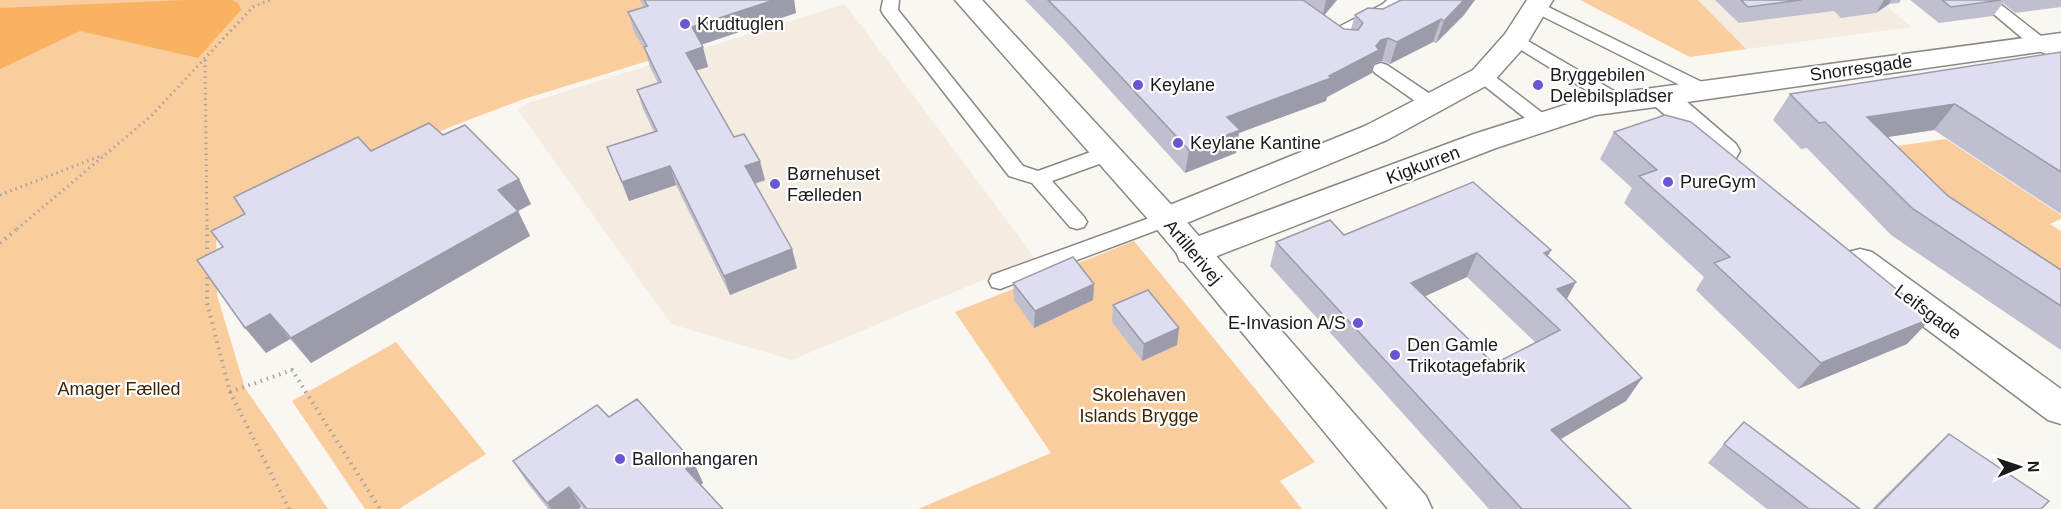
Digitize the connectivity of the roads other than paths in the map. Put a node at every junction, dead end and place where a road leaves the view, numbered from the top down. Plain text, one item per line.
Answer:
1 (891, 0) edge
2 (968, 0) edge
3 (1395, 0) edge
4 (1985, 0) edge
5 (1538, 3) edge
6 (1334, 38) edge
7 (1516, 39) junction
8 (2054, 47) edge
9 (1381, 69) edge
10 (1483, 76) junction
11 (1704, 90) junction
12 (1660, 96) junction
13 (1619, 102) junction
14 (1432, 104) junction
15 (1542, 122) junction
16 (1106, 153) junction
17 (1751, 172) edge
18 (1039, 178) junction
19 (1166, 219) junction
20 (1077, 222) dead end
21 (1840, 244) edge
22 (1192, 252) junction
23 (1000, 281) dead end
24 (2061, 409) edge
25 (1412, 509) edge

1 - 18 lane
2 - 16 street, Artillerivej
3 - 6 lane
4 - 8 lane
5 - 7 street
5 - 11 lane
7 - 10 street
7 - 13 lane
8 - 11 street, Snorresgade
9 - 14 lane
10 - 14 street
10 - 15 lane
11 - 12 street, Snorresgade
12 - 13 street, Kigkurren
12 - 17 street
13 - 15 street, Kigkurren
14 - 19 street
15 - 22 street, Kigkurren
16 - 18 lane
16 - 19 street, Artillerivej
18 - 20 lane
19 - 22 street, Artillerivej
19 - 23 lane
21 - 24 street, Leifsgade
22 - 25 street, Artillerivej

